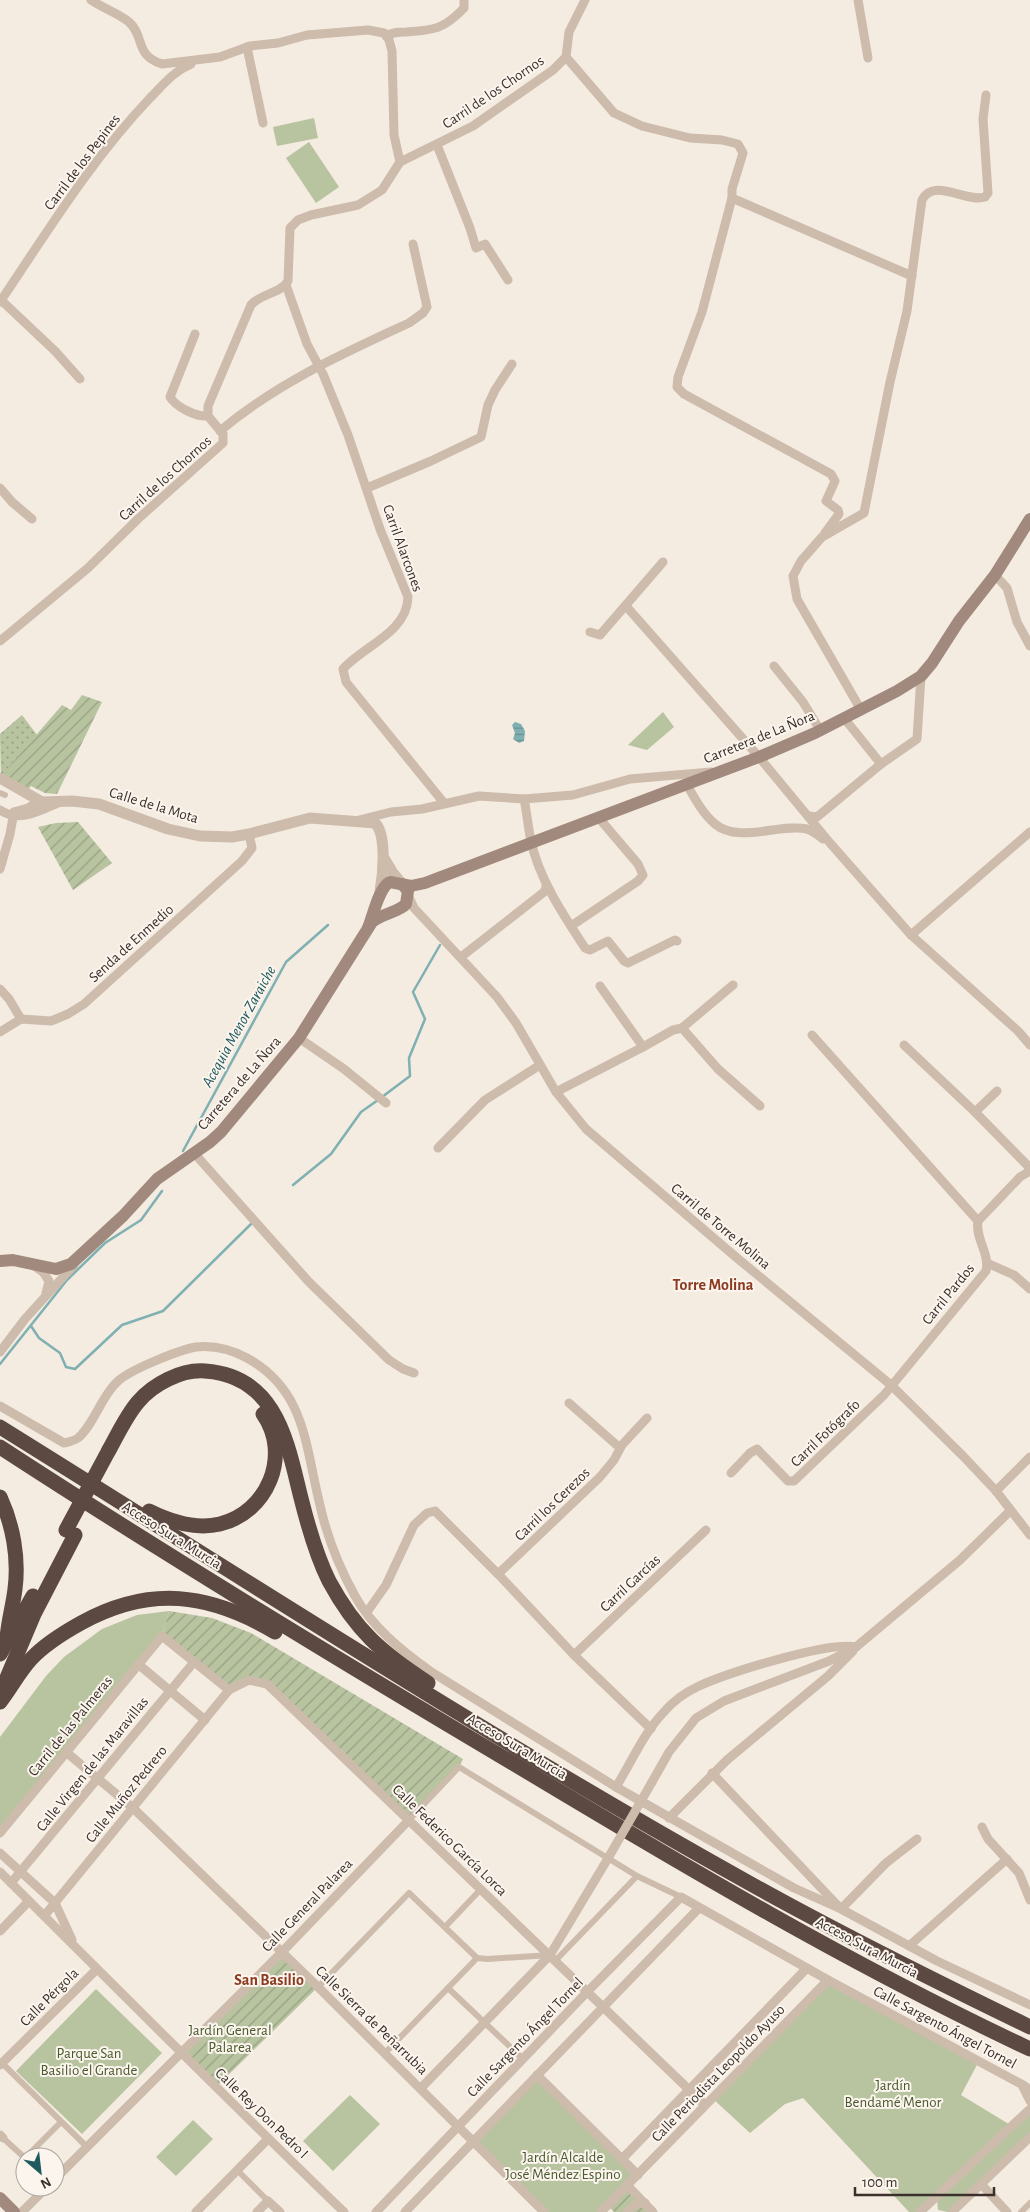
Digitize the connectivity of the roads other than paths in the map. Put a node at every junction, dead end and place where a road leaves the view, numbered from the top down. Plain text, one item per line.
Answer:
1 (91, 0) edge
2 (464, 0) edge
3 (585, 0) edge
4 (858, 0) edge
5 (386, 36) junction
6 (247, 47) junction
7 (566, 58) junction
8 (868, 58) dead end
9 (205, 59) junction
10 (172, 64) junction
11 (173, 75) junction
12 (986, 95) dead end
13 (263, 123) dead end
14 (437, 145) junction
15 (400, 162) junction
16 (732, 198) junction
17 (413, 244) dead end
18 (912, 276) junction
19 (508, 280) dead end
20 (286, 285) junction
21 (1, 301) edge
22 (195, 334) dead end
23 (512, 364) dead end
24 (318, 365) junction
25 (80, 380) dead end
26 (208, 416) junction
27 (220, 430) junction
28 (0, 488) edge
29 (367, 488) junction
30 (839, 514) junction
31 (32, 519) dead end
32 (1030, 519) edge
33 (853, 521) junction
34 (822, 537) junction
35 (663, 562) dead end
36 (995, 575) junction
37 (626, 606) junction
38 (590, 632) dead end
39 (0, 641) edge
40 (1030, 646) edge
41 (774, 666) dead end
42 (921, 676) junction
43 (861, 710) junction
44 (844, 718) junction
45 (820, 730) junction
46 (759, 756) junction
47 (881, 764) junction
48 (716, 772) junction
49 (0, 778) edge
50 (686, 783) junction
51 (524, 799) junction
52 (39, 801) junction
53 (58, 803) junction
54 (444, 803) junction
55 (1, 811) edge
56 (391, 812) junction
57 (13, 814) junction
58 (807, 814) junction
59 (598, 817) junction
60 (355, 821) junction
61 (800, 829) junction
62 (380, 830) junction
63 (1030, 832) edge
64 (249, 834) junction
65 (531, 843) junction
66 (830, 843) junction
67 (382, 854) junction
68 (0, 869) edge
69 (545, 880) junction
70 (406, 890) junction
71 (380, 893) junction
72 (535, 899) junction
73 (556, 903) junction
74 (397, 910) junction
75 (421, 915) junction
76 (571, 926) junction
77 (368, 928) junction
78 (910, 935) junction
79 (677, 942) dead end
80 (461, 957) junction
81 (733, 985) dead end
82 (600, 986) dead end
83 (0, 989) edge
84 (20, 1019) junction
85 (682, 1028) junction
86 (0, 1032) edge
87 (812, 1035) dead end
88 (299, 1038) junction
89 (904, 1045) dead end
90 (1030, 1045) edge
91 (643, 1047) junction
92 (540, 1065) junction
93 (997, 1091) dead end
94 (556, 1092) junction
95 (386, 1103) dead end
96 (760, 1106) dead end
97 (975, 1112) junction
98 (438, 1148) dead end
99 (194, 1153) junction
100 (1030, 1169) edge
101 (978, 1221) junction
102 (83, 1255) junction
103 (0, 1261) edge
104 (987, 1262) junction
105 (31, 1264) junction
106 (1030, 1289) edge
107 (44, 1297) junction
108 (0, 1352) edge
109 (414, 1373) dead end
110 (892, 1385) junction
111 (569, 1403) dead end
112 (0, 1406) edge
113 (647, 1418) dead end
114 (0, 1427) edge
115 (0, 1448) edge
116 (620, 1448) junction
117 (113, 1453) junction
118 (1030, 1457) edge
119 (731, 1473) dead end
120 (996, 1492) junction
121 (0, 1497) edge
122 (126, 1505) junction
123 (1010, 1511) junction
124 (706, 1530) dead end
125 (70, 1532) junction
126 (1030, 1535) edge
127 (498, 1574) junction
128 (367, 1612) junction
129 (7, 1639) junction
130 (316, 1646) junction
131 (834, 1646) junction
132 (856, 1647) junction
133 (0, 1654) edge
134 (574, 1655) junction
135 (834, 1659) junction
136 (194, 1662) junction
137 (138, 1664) junction
138 (835, 1670) junction
139 (170, 1690) junction
140 (229, 1690) junction
141 (0, 1693) edge
142 (0, 1702) edge
143 (205, 1720) junction
144 (651, 1729) junction
145 (66, 1752) junction
146 (712, 1774) junction
147 (565, 1777) junction
148 (98, 1778) junction
149 (616, 1787) junction
150 (132, 1808) junction
151 (669, 1818) junction
152 (409, 1820) junction
153 (982, 1827) dead end
154 (0, 1833) edge
155 (917, 1839) dead end
156 (0, 1853) edge
157 (1007, 1859) junction
158 (0, 1872) edge
159 (20, 1872) junction
160 (637, 1876) junction
161 (11, 1883) junction
162 (481, 1888) junction
163 (681, 1897) junction
164 (825, 1898) junction
165 (29, 1900) junction
166 (1030, 1900) edge
167 (55, 1903) junction
168 (699, 1908) junction
169 (841, 1909) junction
170 (45, 1915) junction
171 (445, 1927) junction
172 (0, 1931) edge
173 (909, 1946) junction
174 (76, 1949) junction
175 (282, 1952) junction
176 (477, 1958) junction
177 (553, 1958) junction
178 (807, 1968) junction
179 (96, 1970) junction
180 (828, 1980) junction
181 (318, 1987) junction
182 (448, 1988) junction
183 (588, 1991) junction
184 (1030, 2005) edge
185 (604, 2006) junction
186 (484, 2023) junction
187 (1029, 2027) edge
188 (1030, 2049) edge
189 (180, 2052) junction
190 (386, 2053) junction
191 (523, 2059) junction
192 (1, 2064) edge
193 (537, 2075) junction
194 (421, 2088) junction
195 (690, 2090) junction
196 (1029, 2096) edge
197 (705, 2105) junction
198 (1027, 2112) edge
199 (61, 2122) junction
200 (459, 2126) junction
201 (2, 2137) edge
202 (1030, 2137) edge
203 (268, 2139) junction
204 (474, 2140) junction
205 (37, 2147) edge
206 (87, 2147) junction
207 (15, 2150) edge
208 (622, 2159) junction
209 (65, 2169) edge
210 (238, 2171) junction
211 (638, 2175) junction
212 (981, 2184) junction
213 (628, 2186) junction
214 (37, 2197) edge
215 (0, 2198) edge
216 (268, 2201) junction
217 (645, 2203) junction
218 (1030, 2203) edge
219 (928, 2204) junction
220 (608, 2210) edge
221 (14, 2212) edge
222 (22, 2212) edge
223 (196, 2212) edge
224 (257, 2212) edge
225 (280, 2212) edge
226 (344, 2212) edge
227 (376, 2212) edge
228 (405, 2212) edge
229 (544, 2212) edge
230 (627, 2212) edge
231 (653, 2212) edge
232 (920, 2212) edge
233 (936, 2212) edge
234 (952, 2212) edge
235 (1007, 2212) edge
236 (1021, 2212) edge

1 - 10 street
2 - 5 street
3 - 7 street, Carril de los Chornos
4 - 8 street
5 - 6 street, Carril de los Pepines
5 - 15 street
6 - 9 street, Carril de los Pepines
6 - 13 street
7 - 14 street, Carril de los Chornos
7 - 16 street
9 - 10 street, Carril de los Pepines
9 - 11 street, Carril de los Pepines
10 - 11 street
11 - 21 street, Carril de los Pepines
12 - 18 street
14 - 15 street, Carril de los Chornos
14 - 19 street
15 - 20 street
16 - 18 street
16 - 30 street
17 - 24 street
18 - 33 street
20 - 24 street, Carril Alarcones
20 - 26 street, Carril de los Chornos
21 - 25 street
22 - 26 street
23 - 29 street
24 - 27 street
24 - 29 street, Carril Alarcones
26 - 27 street, Carril de los Chornos
27 - 39 street, Carril de los Chornos
28 - 31 street
29 - 54 street, Carril Alarcones
30 - 33 street
30 - 34 street
32 - 36 main road, Carretera de La Ñora
33 - 34 street
34 - 43 street
35 - 37 street
36 - 40 street
36 - 42 main road, Carretera de La Ñora
37 - 38 street
37 - 46 street
41 - 45 street
42 - 43 main road, Carretera de La Ñora
42 - 47 street
43 - 44 main road, Carretera de La Ñora
44 - 45 main road, Carretera de La Ñora
44 - 47 street
45 - 46 main road, Carretera de La Ñora
46 - 48 main road, Carretera de La Ñora
46 - 58 street
47 - 58 street
48 - 50 main road, Carretera de La Ñora
48 - 51 street
49 - 52 street
50 - 59 main road, Carretera de La Ñora
50 - 61 street
51 - 54 street
51 - 65 street
52 - 53 street, Calle de la Mota
52 - 57 street
53 - 57 street
53 - 64 street, Calle de la Mota
54 - 56 street
55 - 57 street
56 - 60 street
56 - 62 street
57 - 68 street
58 - 61 street
58 - 66 street
59 - 65 main road, Carretera de La Ñora
59 - 76 street
60 - 62 street, Calle de la Mota
60 - 64 street, Calle de la Mota
61 - 66 street
62 - 67 street
63 - 78 street
64 - 84 street, Senda de Enmedio
65 - 69 street
65 - 70 main road, Carretera de La Ñora
66 - 78 street
67 - 70 street
67 - 71 street
69 - 72 street
69 - 73 street
70 - 71 main road
70 - 74 main road
70 - 75 street, Carril de Torre Molina
71 - 74 main road
71 - 77 main road
72 - 73 street
72 - 80 street
73 - 76 street
74 - 75 street
74 - 77 main road
75 - 80 street, Carril de Torre Molina
76 - 79 street
77 - 88 main road, Carretera de La Ñora
78 - 90 street
80 - 92 street, Carril de Torre Molina
81 - 85 street
82 - 91 street
83 - 84 street
84 - 86 street
85 - 91 street
85 - 96 street
87 - 101 street
88 - 95 street
88 - 99 main road, Carretera de La Ñora
89 - 97 street
91 - 94 street
92 - 94 street, Carril de Torre Molina
92 - 98 street
93 - 97 street
94 - 110 street, Carril de Torre Molina
97 - 100 street
99 - 102 main road, Carretera de La Ñora
99 - 109 street
100 - 101 street
101 - 104 street, Carril Pardos
102 - 105 main road, Carretera de La Ñora
102 - 107 street
103 - 105 main road, Carretera de La Ñora
104 - 106 street
104 - 110 street, Carril Pardos
105 - 107 street
107 - 108 street
110 - 119 street, Carril Fotógrafo
110 - 120 street, Carril de Torre Molina
111 - 116 street
112 - 128 street
113 - 116 street, Carril los Cerezos
114 - 122 highway, Acceso Sur a Murcia
115 - 130 highway, Acceso Sur a Murcia
116 - 127 street, Carril los Cerezos
117 - 122 highway
117 - 125 highway
117 - 147 highway
118 - 120 street
120 - 123 street, Carril de Torre Molina
121 - 129 highway
122 - 147 highway, Acceso Sur a Murcia
123 - 126 street, Carril de Torre Molina
123 - 132 street
124 - 134 street, Carril Garcías
125 - 129 highway
125 - 141 highway
127 - 128 street
127 - 134 street
128 - 149 street
129 - 133 highway
130 - 142 highway
130 - 188 highway, Acceso Sur a Murcia
131 - 132 street
131 - 135 street
131 - 144 street
132 - 135 street
132 - 138 street
134 - 144 street
135 - 138 street
135 - 177 street, bridge
136 - 137 street, Carril de las Palmeras
136 - 139 street, Calle Virgen de las Maravillas
136 - 140 street
137 - 139 street
137 - 145 street, Carril de las Palmeras
138 - 146 street
139 - 143 street
139 - 148 street, Calle Virgen de las Maravillas
140 - 143 street, Calle Muñoz Pedrero
140 - 152 street, Calle Federico García Lorca
143 - 150 street, Calle Muñoz Pedrero
144 - 149 street
145 - 148 street, Calle Sierra de Peñarrubia
145 - 154 street, Carril de las Palmeras
146 - 151 street
146 - 164 street
147 - 187 highway, Acceso Sur a Murcia
148 - 150 street, Calle Sierra de Peñarrubia
148 - 159 street, Calle Virgen de las Maravillas
149 - 151 street
150 - 167 street, Calle Muñoz Pedrero
150 - 175 street, Calle Sierra de Peñarrubia
151 - 164 street
152 - 160 street
152 - 162 street, Calle Federico García Lorca
152 - 175 street, Calle General Palarea
153 - 157 street
155 - 169 street
156 - 159 street, Calle Rey Don Pedro I
157 - 166 street
157 - 173 street
158 - 161 street, Calle Rey Don Pedro I
159 - 161 street, Calle Virgen de las Maravillas
159 - 167 street, Calle Rey Don Pedro I
160 - 163 street
160 - 177 street
161 - 165 street, Calle Rey Don Pedro I
162 - 171 street
162 - 177 street, Calle Federico García Lorca
163 - 168 street, Calle Sargento Ángel Tornel
163 - 183 street, Calle Sargento Ángel Tornel
164 - 169 street
165 - 170 street, Calle Rey Don Pedro I
165 - 172 street
167 - 170 street, Calle Muñoz Pedrero
167 - 174 street, Calle Rey Don Pedro I
168 - 178 street, Calle Sargento Ángel Tornel
168 - 185 street
169 - 173 street
170 - 174 street, Calle Rey Don Pedro I
171 - 176 street
171 - 181 street
173 - 184 street
174 - 179 street, Calle Rey Don Pedro I
175 - 181 street, Calle Sierra de Peñarrubia
175 - 189 street, Calle General Palarea
176 - 177 street
176 - 182 street
177 - 183 street, Calle Federico García Lorca
177 - 186 street
178 - 180 street, Calle Sargento Ángel Tornel
178 - 195 street, Calle Periodista Leopoldo Ayuso
179 - 189 street, Calle Rey Don Pedro I
179 - 192 street, Calle Pérgola
180 - 196 street, Calle Sargento Ángel Tornel
180 - 197 street, Calle Periodista Leopoldo Ayuso
181 - 190 street, Calle Sierra de Peñarrubia
182 - 186 street
182 - 190 street
183 - 185 street, Calle Federico García Lorca
183 - 191 street, Calle Sargento Ángel Tornel
185 - 193 street
185 - 195 street, Calle Federico García Lorca
186 - 191 street
186 - 194 street
189 - 203 street, Calle Rey Don Pedro I
189 - 206 street, Calle General Palarea
190 - 194 street, Calle Sierra de Peñarrubia
191 - 200 street, Calle Sargento Ángel Tornel
192 - 199 street
193 - 204 street
193 - 208 street
194 - 200 street, Calle Sierra de Peñarrubia
195 - 197 street, Calle Federico García Lorca
195 - 208 street, Calle Periodista Leopoldo Ayuso
196 - 198 street
197 - 211 street, Calle Periodista Leopoldo Ayuso
198 - 219 street
199 - 205 street
199 - 206 street
200 - 204 street, Calle Sierra de Peñarrubia
200 - 227 street, Calle Sargento Ángel Tornel
201 - 207 street
202 - 212 street
203 - 210 street
203 - 226 street, Calle Rey Don Pedro I
204 - 228 street
204 - 229 street, Calle Sierra de Peñarrubia
206 - 209 street, Calle General Palarea
208 - 211 street
210 - 216 street
210 - 223 street
211 - 213 street, Calle Periodista Leopoldo Ayuso
212 - 234 street
212 - 235 street
213 - 217 street
213 - 220 street, Calle Periodista Leopoldo Ayuso
214 - 222 street
215 - 221 main road
216 - 224 street
216 - 225 street
217 - 230 street
217 - 231 street
218 - 236 street
219 - 232 street
219 - 233 street

